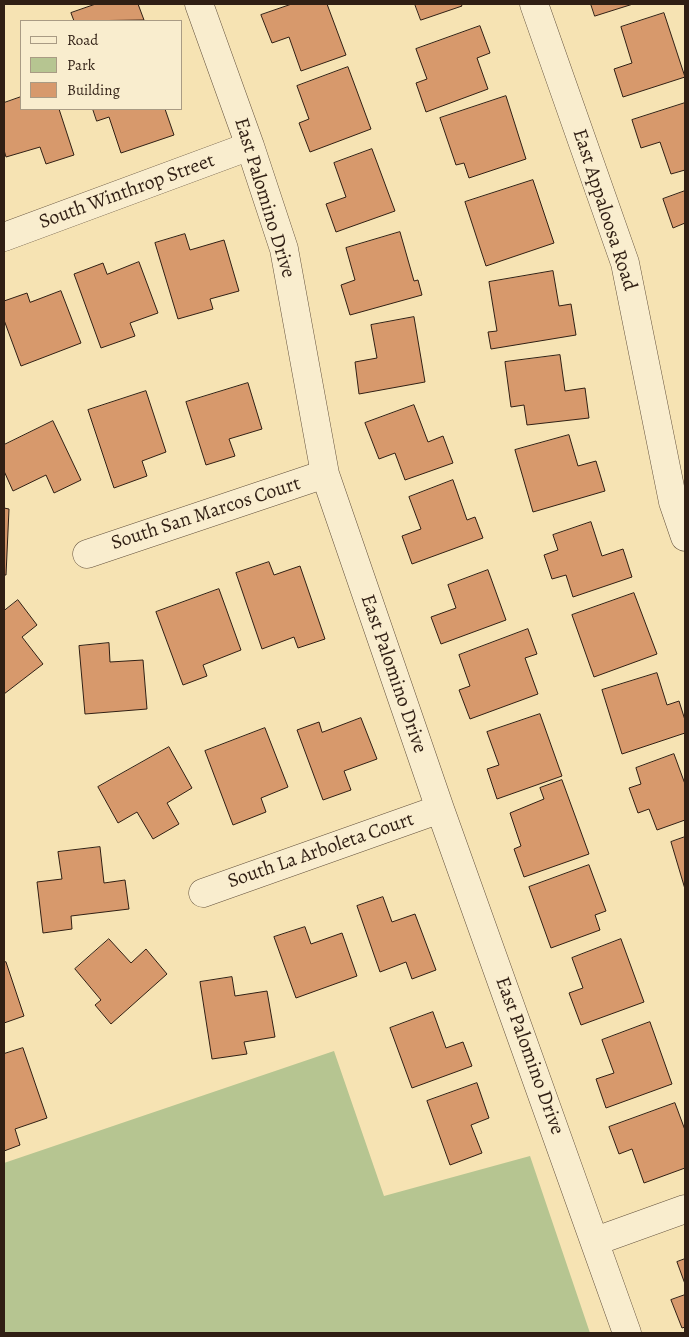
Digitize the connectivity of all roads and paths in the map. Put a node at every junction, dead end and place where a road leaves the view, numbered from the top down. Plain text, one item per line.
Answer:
1 (199, 4) edge
2 (534, 4) edge
3 (250, 146) junction
4 (4, 237) edge
5 (325, 474) junction
6 (685, 537) edge
7 (87, 554) dead end
8 (440, 809) junction
9 (203, 892) dead end
10 (685, 1209) edge
11 (596, 1242) junction
12 (627, 1333) edge

1 - 3 street, East Palomino Drive
2 - 6 street, East Appaloosa Road
3 - 4 street, South Winthrop Street
3 - 5 street, East Palomino Drive
5 - 7 street, South San Marcos Court
5 - 8 street, East Palomino Drive
8 - 9 street, South La Arboleta Court
8 - 11 street, East Palomino Drive
10 - 11 street
11 - 12 street, East Palomino Drive

